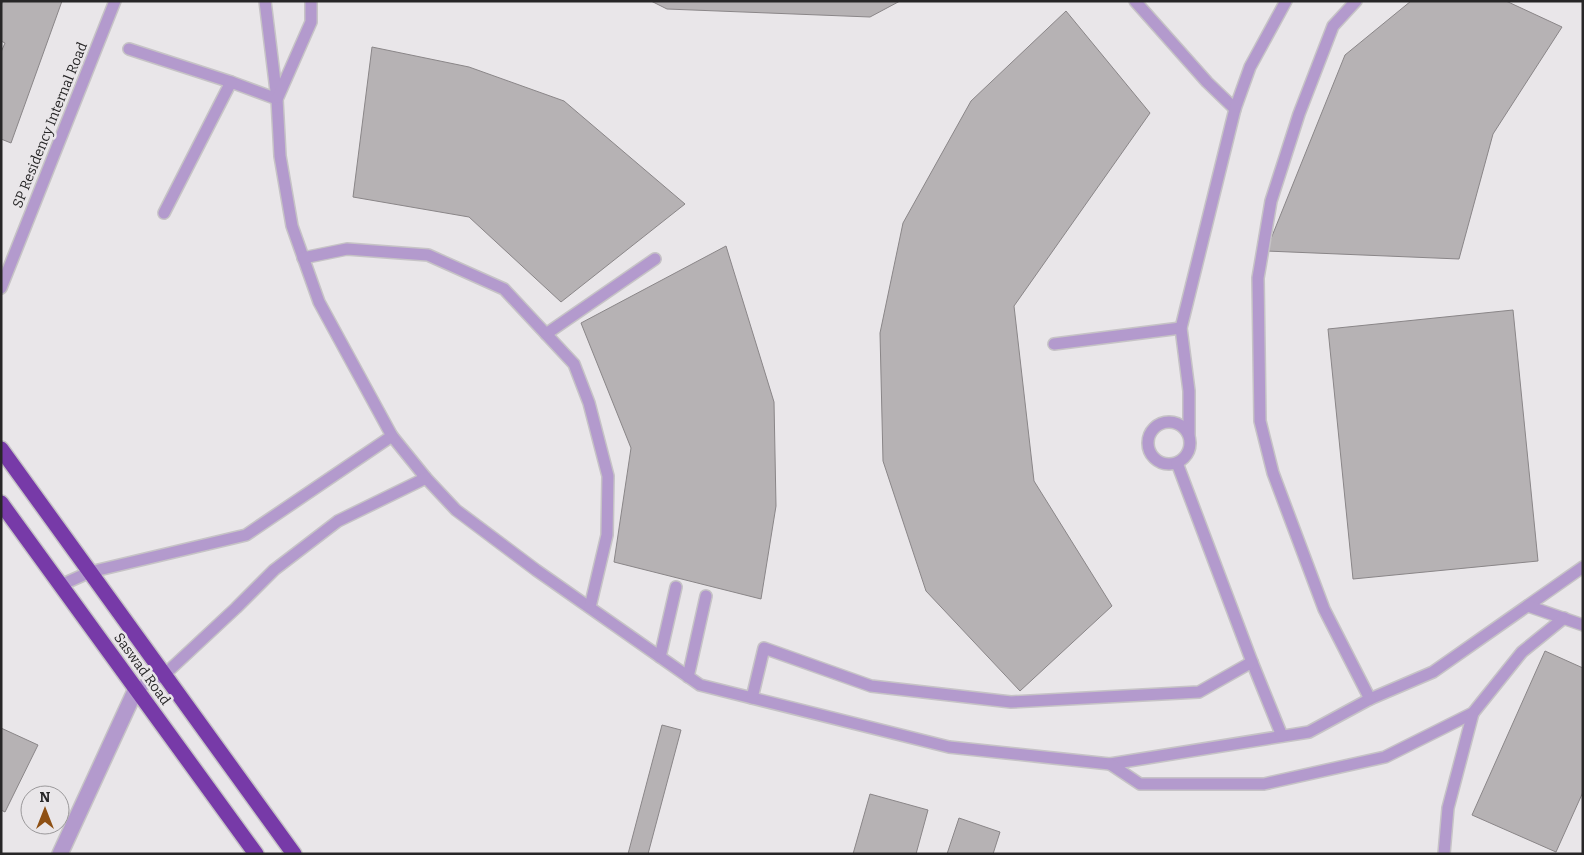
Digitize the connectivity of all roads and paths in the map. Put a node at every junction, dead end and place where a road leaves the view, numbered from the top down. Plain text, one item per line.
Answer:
1 (115, 1) edge
2 (265, 1) edge
3 (311, 1) edge
4 (1135, 1) edge
5 (1286, 1) edge
6 (1356, 1) edge
7 (129, 49) dead end
8 (231, 82) junction
9 (277, 98) junction
10 (1235, 109) junction
11 (164, 213) dead end
12 (303, 258) junction
13 (655, 259) dead end
14 (1, 288) edge
15 (1181, 328) junction
16 (546, 334) junction
17 (1054, 344) dead end
18 (1189, 435) junction
19 (392, 436) junction
20 (1, 449) edge
21 (1177, 463) junction
22 (426, 478) junction
23 (1, 503) edge
24 (1583, 567) edge
25 (90, 572) junction
26 (61, 585) junction
27 (676, 587) dead end
28 (706, 596) dead end
29 (1528, 606) junction
30 (590, 607) junction
31 (1564, 618) junction
32 (1583, 625) edge
33 (660, 657) junction
34 (1252, 662) junction
35 (164, 675) junction
36 (688, 677) junction
37 (136, 688) junction
38 (752, 698) junction
39 (1370, 699) junction
40 (1473, 713) junction
41 (1282, 736) junction
42 (1110, 764) junction
43 (60, 854) edge
44 (256, 854) edge
45 (294, 854) edge
46 (1444, 854) edge

1 - 14 lane, SP Residency Internal Road
2 - 9 lane
3 - 9 lane
4 - 10 lane
5 - 10 lane
6 - 39 lane
7 - 8 lane
8 - 9 lane
8 - 11 lane
9 - 12 lane
10 - 15 lane
12 - 16 lane
12 - 19 lane
13 - 16 lane
15 - 17 lane
15 - 18 lane
16 - 30 lane
18 - 21 lane
18 - 21 lane
19 - 22 lane
19 - 25 lane
20 - 25 highway
21 - 34 lane
22 - 30 lane
22 - 35 lane
23 - 26 highway, Saswad Road
24 - 29 lane
25 - 26 lane
25 - 35 highway
26 - 37 highway, Saswad Road
27 - 33 lane
28 - 36 lane
29 - 31 lane
29 - 39 lane
30 - 33 lane
31 - 32 lane
31 - 40 lane
33 - 36 lane
34 - 38 lane
34 - 41 lane
35 - 37 lane
35 - 45 highway
36 - 38 lane
37 - 43 street
37 - 44 highway, Saswad Road
38 - 42 lane
39 - 41 lane
40 - 42 lane
40 - 46 lane
41 - 42 lane

